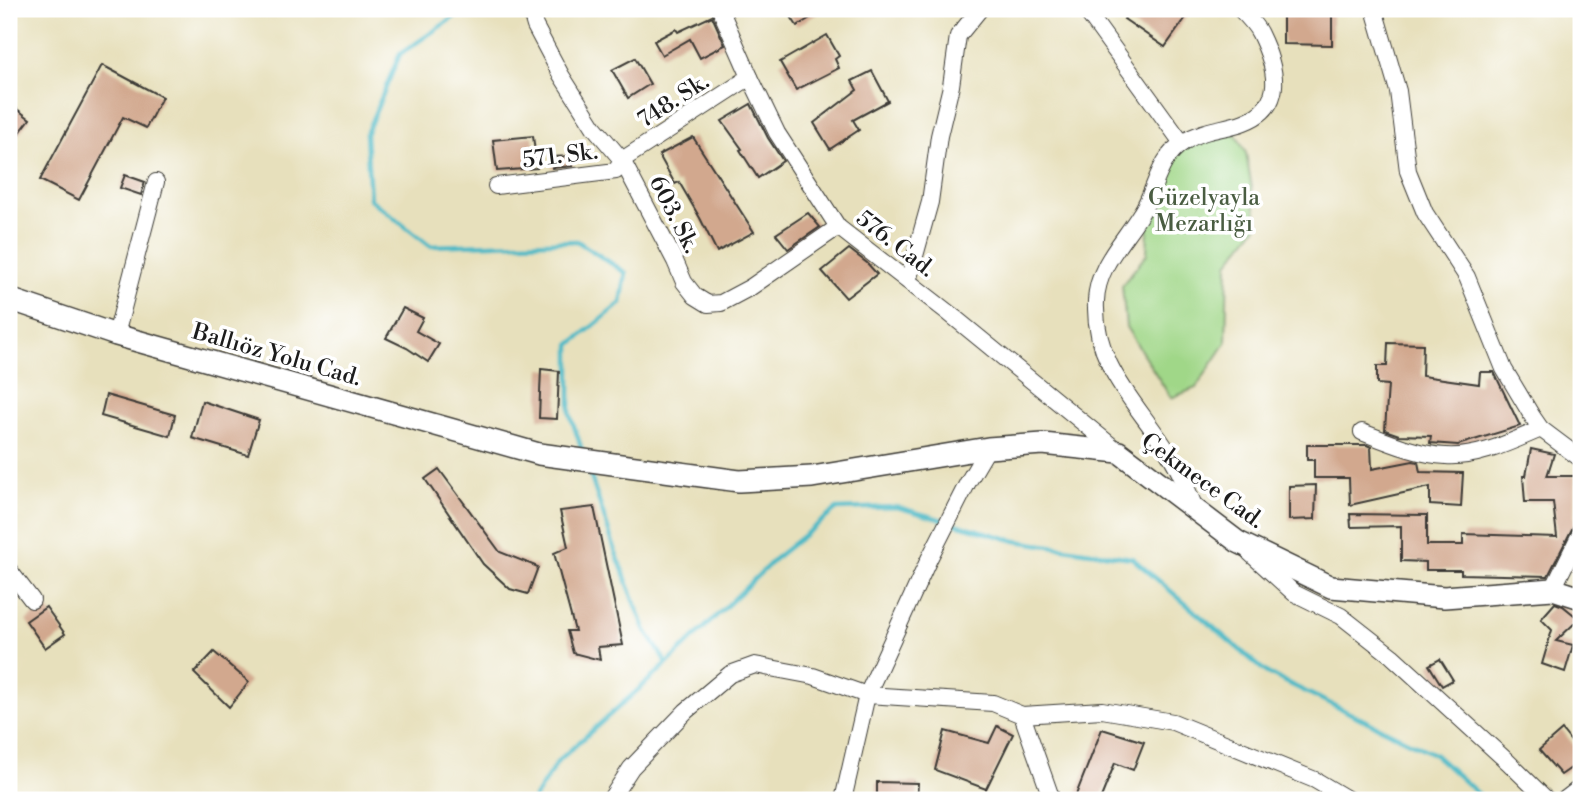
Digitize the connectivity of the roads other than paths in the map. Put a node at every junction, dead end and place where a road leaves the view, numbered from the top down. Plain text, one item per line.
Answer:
1 (530, 9) edge
2 (720, 9) edge
3 (980, 9) edge
4 (1085, 9) edge
5 (1240, 9) edge
6 (1374, 9) edge
7 (750, 77) junction
8 (1182, 143) junction
9 (622, 160) junction
10 (156, 182) dead end
11 (496, 187) dead end
12 (838, 227) junction
13 (908, 281) junction
14 (9, 299) edge
15 (117, 335) junction
16 (1541, 429) junction
17 (1362, 432) dead end
18 (988, 448) junction
19 (1119, 452) junction
20 (1581, 460) edge
21 (619, 465) joint
22 (1195, 508) junction
23 (1581, 531) edge
24 (1238, 542) junction
25 (9, 570) edge
26 (1553, 589) junction
27 (1581, 598) edge
28 (32, 600) dead end
29 (867, 695) junction
30 (1022, 715) junction
31 (1581, 787) edge
32 (610, 800) edge
33 (843, 800) edge
34 (1052, 800) edge
35 (1349, 800) edge
36 (1547, 800) edge
37 (1563, 800) edge

1 - 9 street, 603. Sk.
2 - 7 street, 576. Cad.
3 - 13 street
4 - 8 street
5 - 8 street
6 - 16 street
7 - 9 street, 748. Sk.
7 - 12 street, 576. Cad.
8 - 22 street
9 - 11 street, 571. Sk.
9 - 12 street, 603. Sk.
10 - 15 street
12 - 13 street, 576. Cad.
13 - 19 street, 576. Cad.
14 - 15 street, Ballıöz Yolu Cad.
15 - 21 street, Ballıöz Yolu Cad.
16 - 17 street
16 - 20 street
18 - 19 street, Çekmece Cad.
18 - 21 street, Çekmece Cad.
18 - 29 street
19 - 22 street, Çekmece Cad.
22 - 24 street, Çekmece Cad.
23 - 26 street
24 - 26 street, Çekmece Cad.
24 - 36 street
25 - 28 street
26 - 27 street, Çekmece Cad.
29 - 30 street
29 - 32 street
29 - 33 street
30 - 34 street
30 - 35 street
31 - 37 street

